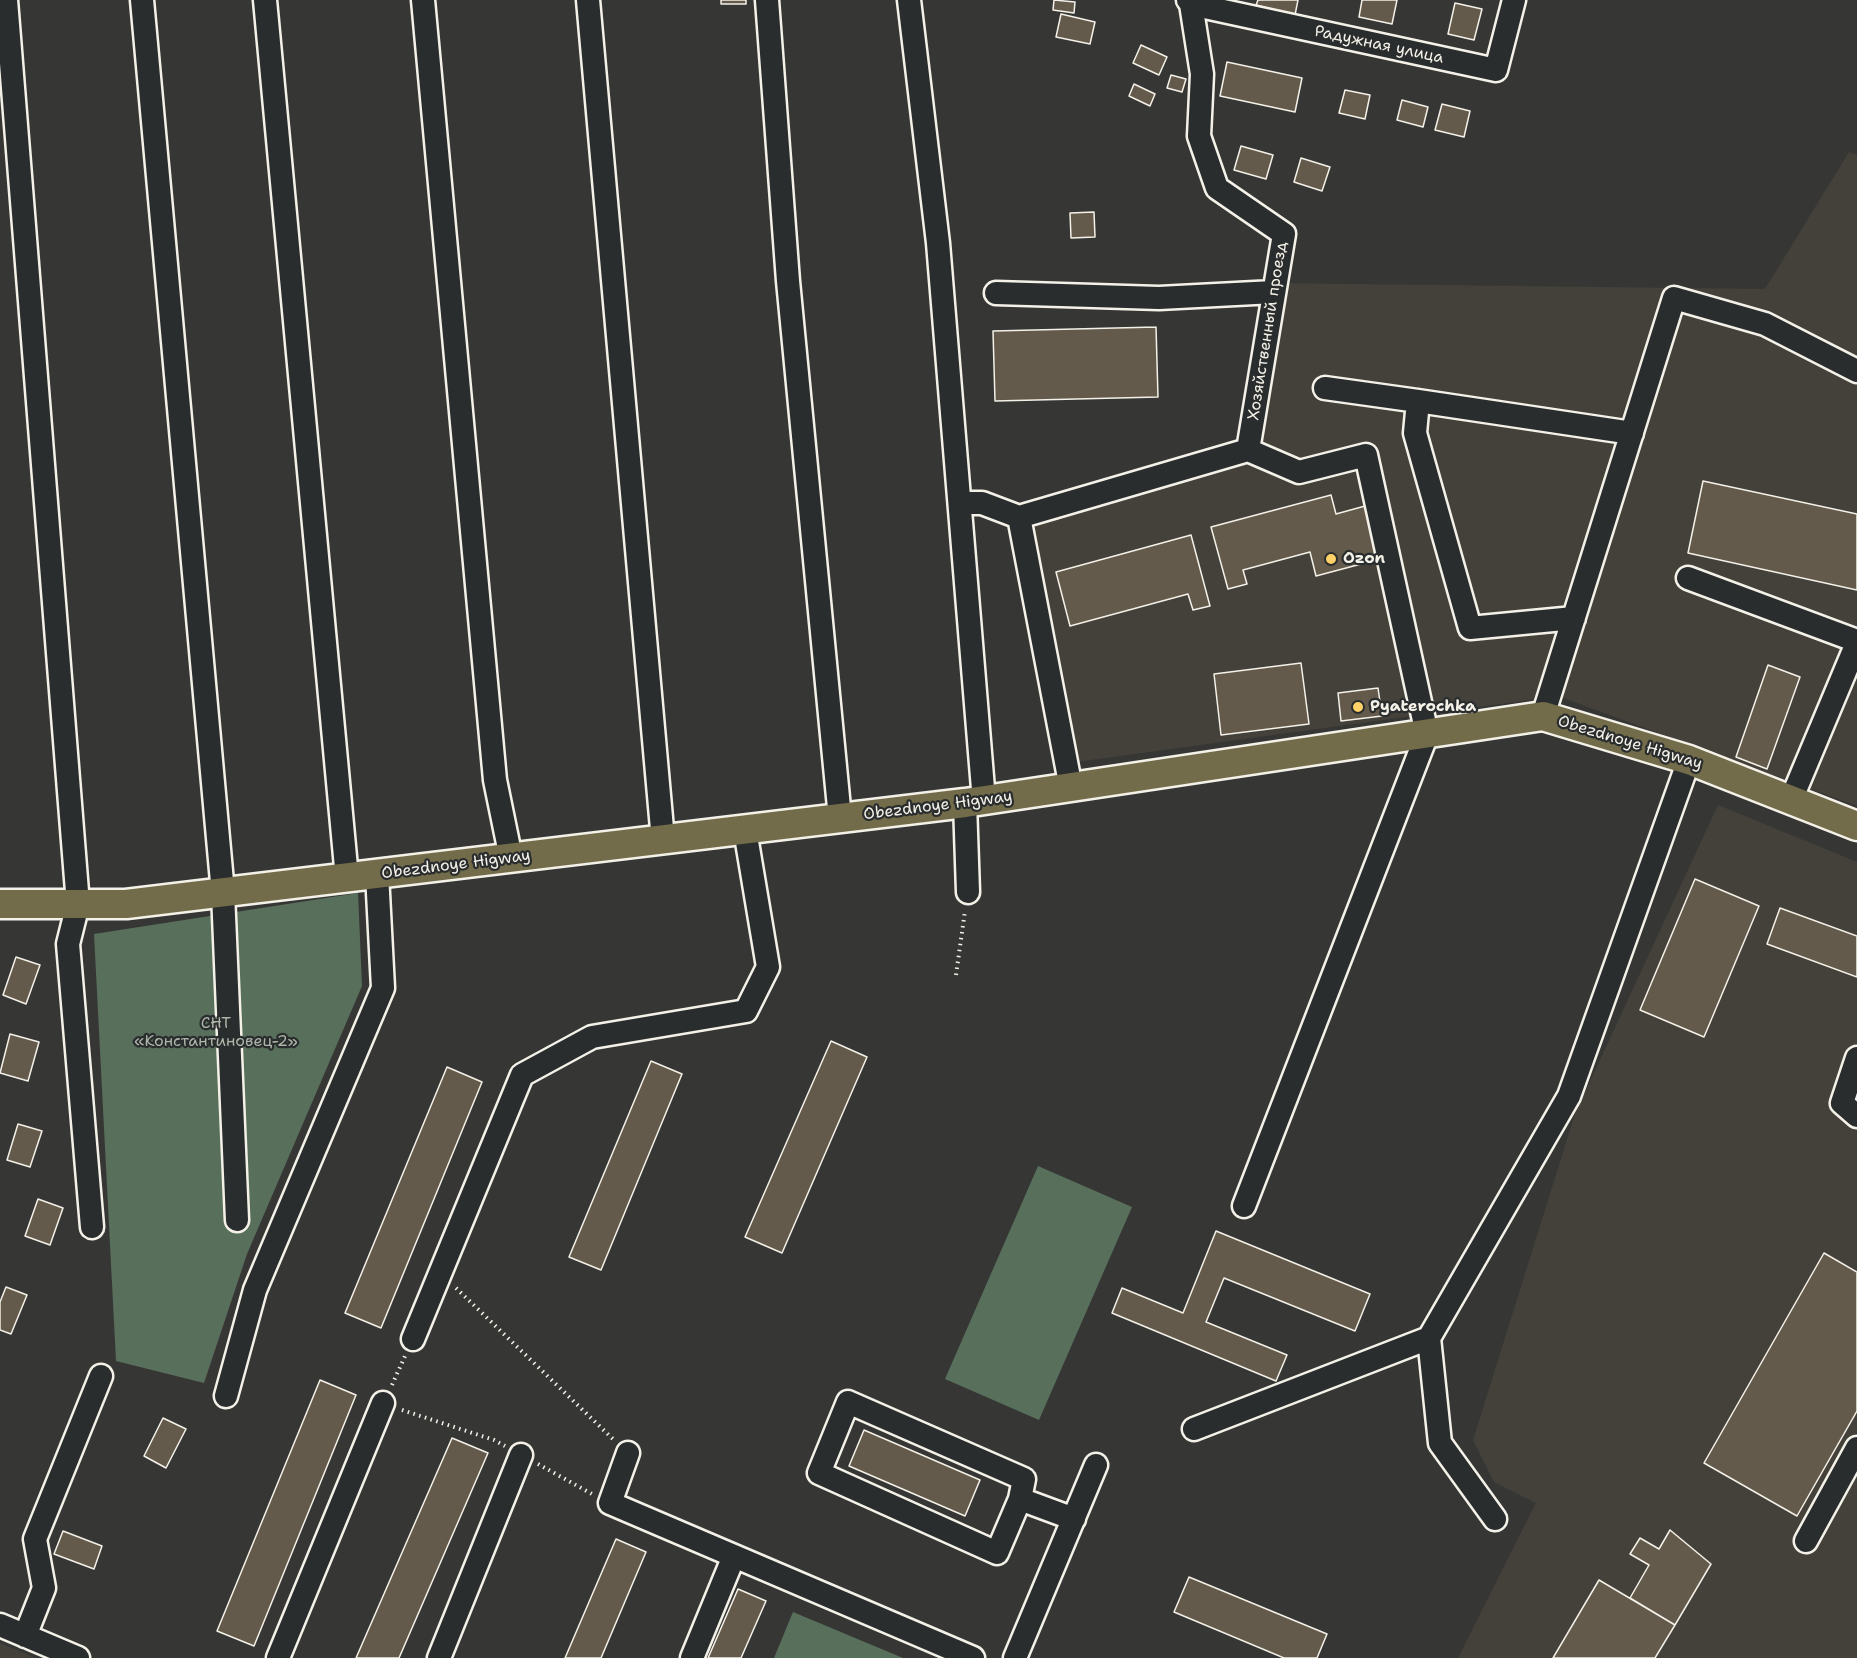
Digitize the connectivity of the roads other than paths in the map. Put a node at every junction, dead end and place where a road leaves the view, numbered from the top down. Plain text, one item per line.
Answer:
1 (6, 0) edge
2 (142, 0) edge
3 (266, 0) edge
4 (423, 0) edge
5 (588, 0) edge
6 (766, 0) edge
7 (909, 0) edge
8 (1514, 0) edge
9 (1190, 2) edge
10 (1274, 292) junction
11 (996, 293) dead end
12 (1857, 371) edge
13 (1325, 388) dead end
14 (1418, 401) junction
15 (1632, 433) junction
16 (1248, 450) junction
17 (960, 503) junction
18 (1019, 517) junction
19 (1688, 578) dead end
20 (1574, 618) junction
21 (1857, 642) edge
22 (1543, 716) junction
23 (1427, 734) junction
24 (1689, 760) junction
25 (1071, 788) junction
26 (1791, 800) junction
27 (975, 802) junction
28 (840, 818) junction
29 (1857, 825) edge
30 (745, 830) junction
31 (663, 840) junction
32 (511, 858) junction
33 (377, 874) junction
34 (347, 878) junction
35 (223, 892) junction
36 (968, 892) road end
37 (0, 904) edge
38 (78, 904) junction
39 (1857, 1058) edge
40 (1857, 1116) edge
41 (1244, 1206) dead end
42 (237, 1220) dead end
43 (92, 1227) dead end
44 (1429, 1338) junction
45 (413, 1339) road end
46 (101, 1376) dead end
47 (226, 1396) dead end
48 (383, 1403) road end
49 (1194, 1429) dead end
50 (1857, 1448) edge
51 (628, 1453) road end
52 (521, 1455) road end
53 (1096, 1465) dead end
54 (1020, 1499) junction
55 (1074, 1519) junction
56 (1494, 1519) dead end
57 (1806, 1541) dead end
58 (734, 1556) junction
59 (0, 1625) edge
60 (25, 1636) junction
61 (78, 1658) edge
62 (278, 1658) edge
63 (438, 1658) edge
64 (692, 1658) edge
65 (973, 1658) edge
66 (1015, 1658) edge

1 - 38 street
2 - 35 street
3 - 34 street
4 - 32 street
5 - 31 street
6 - 28 street
7 - 17 street
8 - 9 street, Радужная улица
9 - 10 street, Хозяйственный проезд
10 - 11 street
10 - 16 street, Хозяйственный проезд
12 - 15 street
13 - 14 street
14 - 15 street
14 - 20 street
15 - 20 street
16 - 18 street
16 - 23 street
17 - 18 street
17 - 27 street
18 - 25 street
19 - 21 street
20 - 22 street
21 - 26 street
22 - 23 main road, Obezdnoye Higway
22 - 24 main road, Obezdnoye Higway
23 - 25 main road, Obezdnoye Higway
23 - 41 street
24 - 26 main road, Obezdnoye Higway
24 - 44 street
25 - 27 main road, Obezdnoye Higway
26 - 29 main road, Obezdnoye Higway
27 - 28 main road, Obezdnoye Higway
27 - 36 street
28 - 30 main road, Obezdnoye Higway
30 - 31 main road, Obezdnoye Higway
30 - 45 street
31 - 32 main road, Obezdnoye Higway
32 - 33 main road, Obezdnoye Higway
33 - 34 main road, Obezdnoye Higway
33 - 47 street
34 - 35 main road, Obezdnoye Higway
35 - 38 main road, Obezdnoye Higway
35 - 42 street
37 - 38 main road, Obezdnoye Higway
38 - 43 street
39 - 40 street
44 - 49 street
44 - 56 street
46 - 60 street
48 - 62 street
50 - 57 street
51 - 58 street
52 - 63 street
53 - 55 street
54 - 54 street
54 - 55 street
55 - 66 street
58 - 64 street
58 - 65 street
59 - 60 street
60 - 61 street

